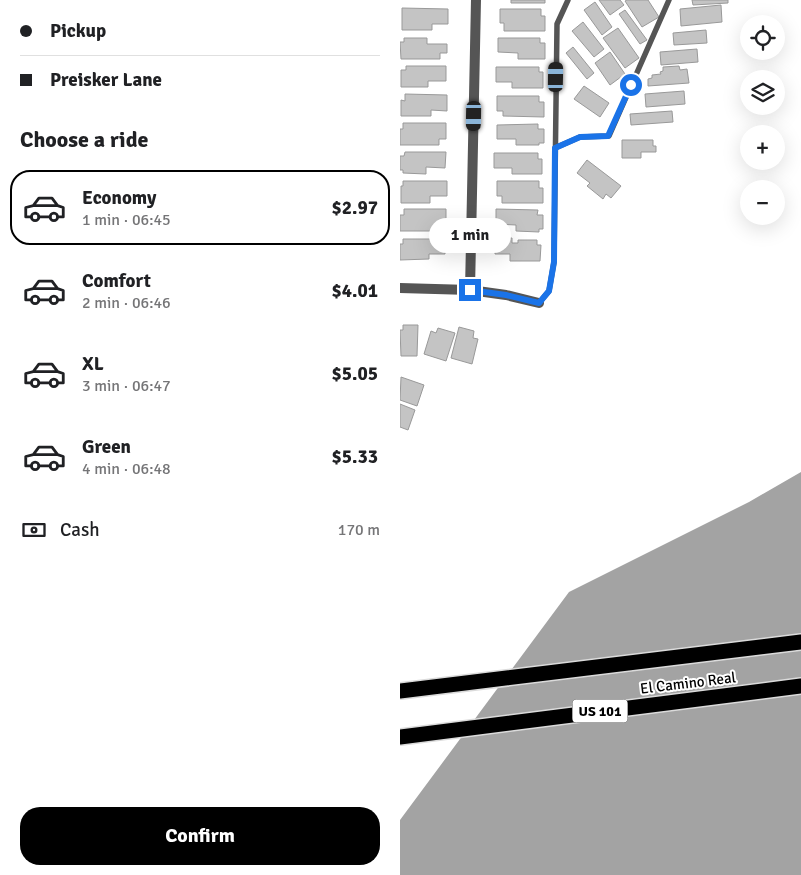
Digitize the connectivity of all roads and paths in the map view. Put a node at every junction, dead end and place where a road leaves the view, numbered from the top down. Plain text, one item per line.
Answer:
1 (476, 0) edge
2 (568, 0) edge
3 (669, 0) edge
4 (555, 148) junction
5 (400, 288) edge
6 (470, 290) junction
7 (539, 303) joint
8 (801, 642) edge
9 (801, 686) edge
10 (400, 691) edge
11 (400, 736) edge

1 - 6 street
2 - 4 lane
3 - 4 lane
4 - 7 lane
5 - 6 street
6 - 7 street
8 - 10 highway, El Camino Real
9 - 11 highway, El Camino Real / US 101

